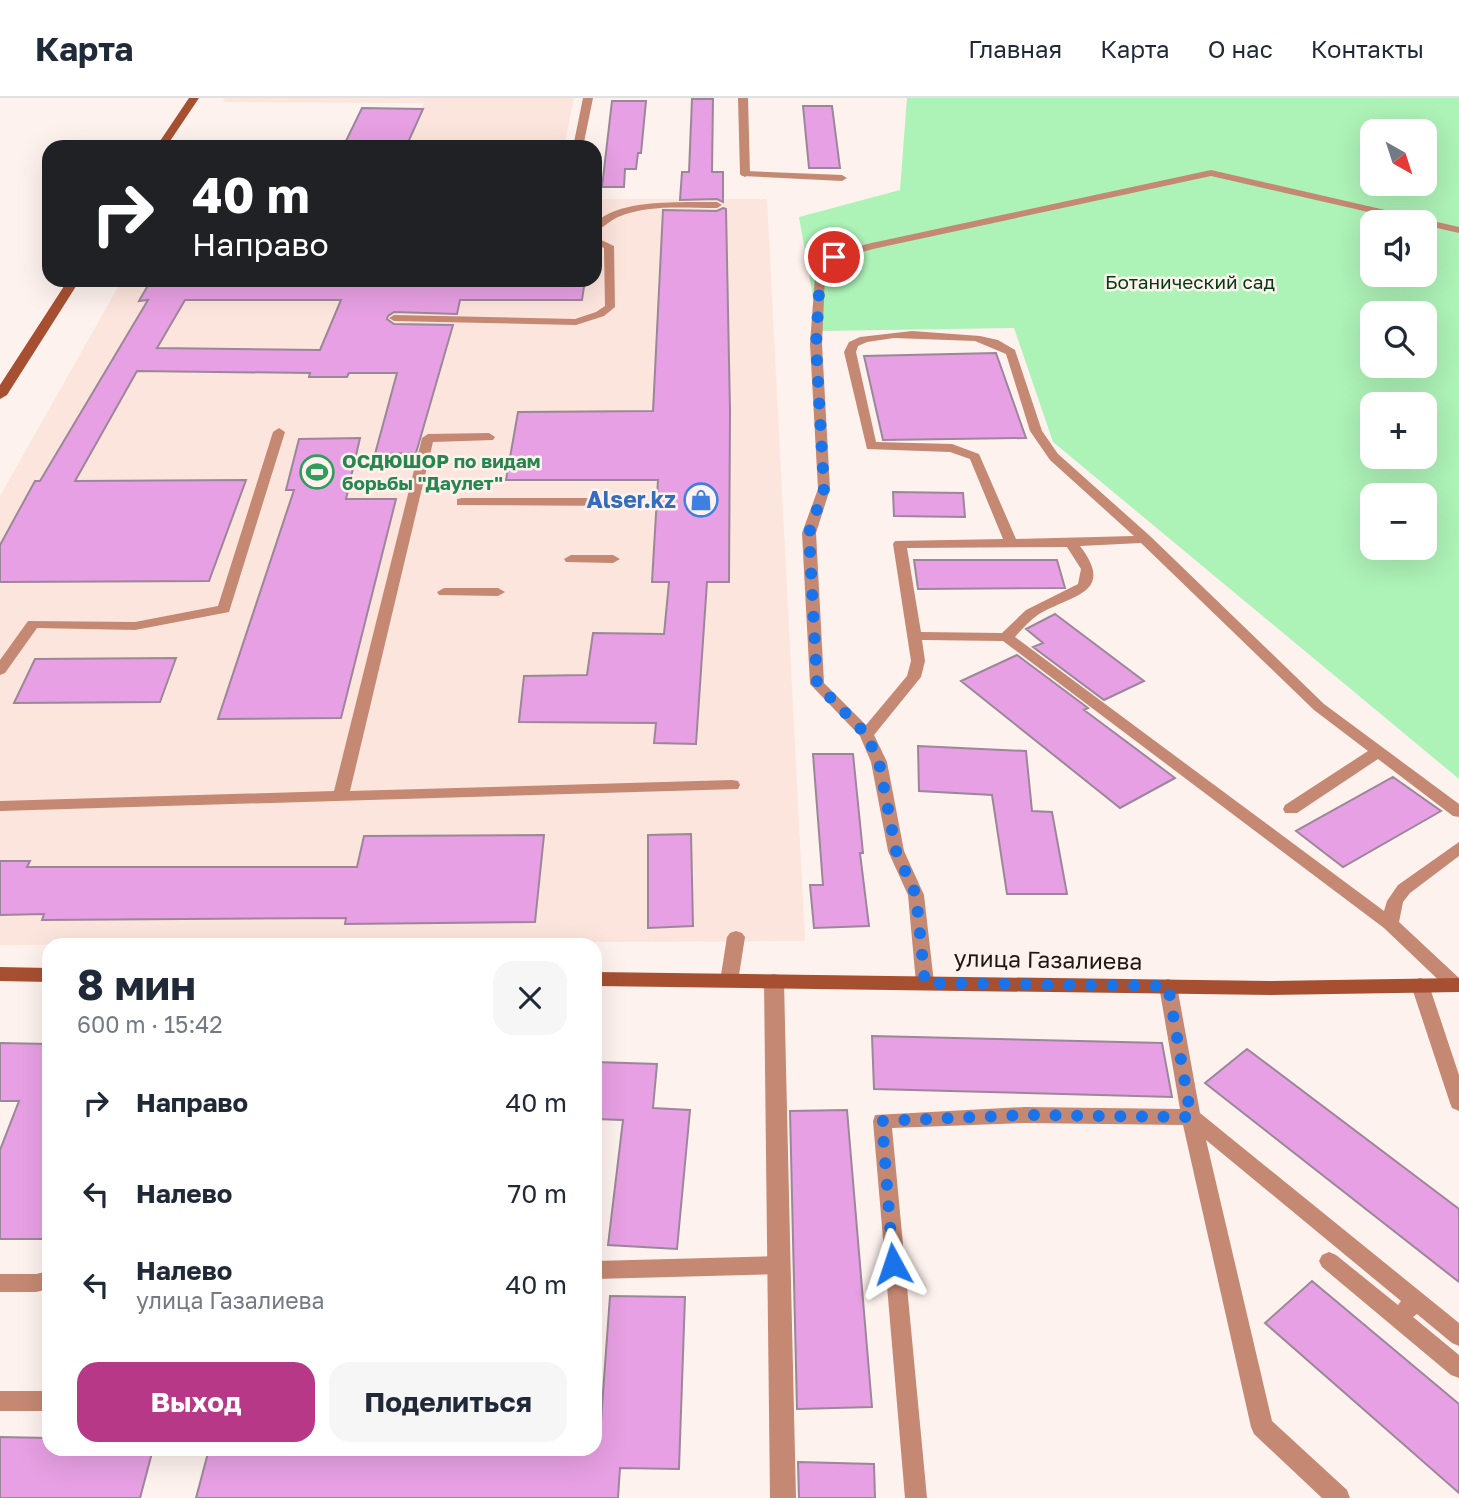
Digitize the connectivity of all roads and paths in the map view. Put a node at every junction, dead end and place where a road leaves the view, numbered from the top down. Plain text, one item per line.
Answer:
1 (194, 98) edge
2 (588, 98) edge
3 (743, 98) edge
4 (166, 140) edge
5 (580, 140) edge
6 (745, 174) joint
7 (842, 178) dead end
8 (717, 205) dead end
9 (602, 221) edge
10 (1459, 230) edge
11 (602, 243) edge
12 (69, 287) edge
13 (394, 318) dead end
14 (1, 392) edge
15 (279, 432) dead end
16 (489, 437) dead end
17 (463, 502) dead end
18 (617, 502) dead end
19 (1145, 539) junction
20 (1011, 542) junction
21 (1071, 543) junction
22 (571, 559) dead end
23 (613, 559) dead end
24 (444, 592) dead end
25 (498, 592) dead end
26 (914, 636) junction
27 (1006, 637) junction
28 (0, 670) edge
29 (866, 734) junction
30 (1377, 752) junction
31 (732, 785) dead end
32 (341, 796) junction
33 (0, 806) edge
34 (1291, 810) dead end
35 (1459, 812) edge
36 (1459, 848) edge
37 (1390, 924) junction
38 (736, 937) dead end
39 (0, 974) edge
40 (42, 975) edge
41 (602, 979) edge
42 (729, 981) junction
43 (774, 981) junction
44 (925, 983) junction
45 (1420, 985) junction
46 (1457, 985) edge
47 (1168, 986) junction
48 (1459, 1103) edge
49 (1191, 1117) junction
50 (1329, 1261) dead end
51 (780, 1265) junction
52 (602, 1270) edge
53 (42, 1282) edge
54 (0, 1283) edge
55 (1416, 1300) junction
56 (1398, 1318) junction
57 (1459, 1336) edge
58 (1459, 1368) edge
59 (0, 1401) edge
60 (42, 1401) edge
61 (783, 1498) edge
62 (916, 1498) edge
63 (1339, 1498) edge

1 - 4 main road
2 - 5 street
3 - 6 street
6 - 7 lane
8 - 9 lane
10 - 29 lane
11 - 13 lane
12 - 14 main road
15 - 28 lane
16 - 32 lane
17 - 18 lane
19 - 20 lane
19 - 21 lane
19 - 30 lane
20 - 21 lane
20 - 26 lane
21 - 27 lane
22 - 23 lane
24 - 25 lane
26 - 27 lane
26 - 29 lane
27 - 37 lane
29 - 44 lane
30 - 34 lane
30 - 35 lane
31 - 32 lane
32 - 33 lane
36 - 37 lane
37 - 46 lane
38 - 42 lane
39 - 40 main road
41 - 42 main road, улица Газалиева
42 - 43 main road, улица Газалиева
43 - 44 main road, улица Газалиева
43 - 51 street
44 - 47 main road, улица Газалиева
45 - 46 main road, улица Газалиева
45 - 47 main road, улица Газалиева
45 - 48 lane
47 - 49 lane
49 - 55 lane
49 - 62 lane
49 - 63 lane
50 - 56 lane
51 - 52 lane
51 - 61 street
53 - 54 lane
55 - 56 lane
55 - 57 lane
56 - 58 lane
59 - 60 lane

